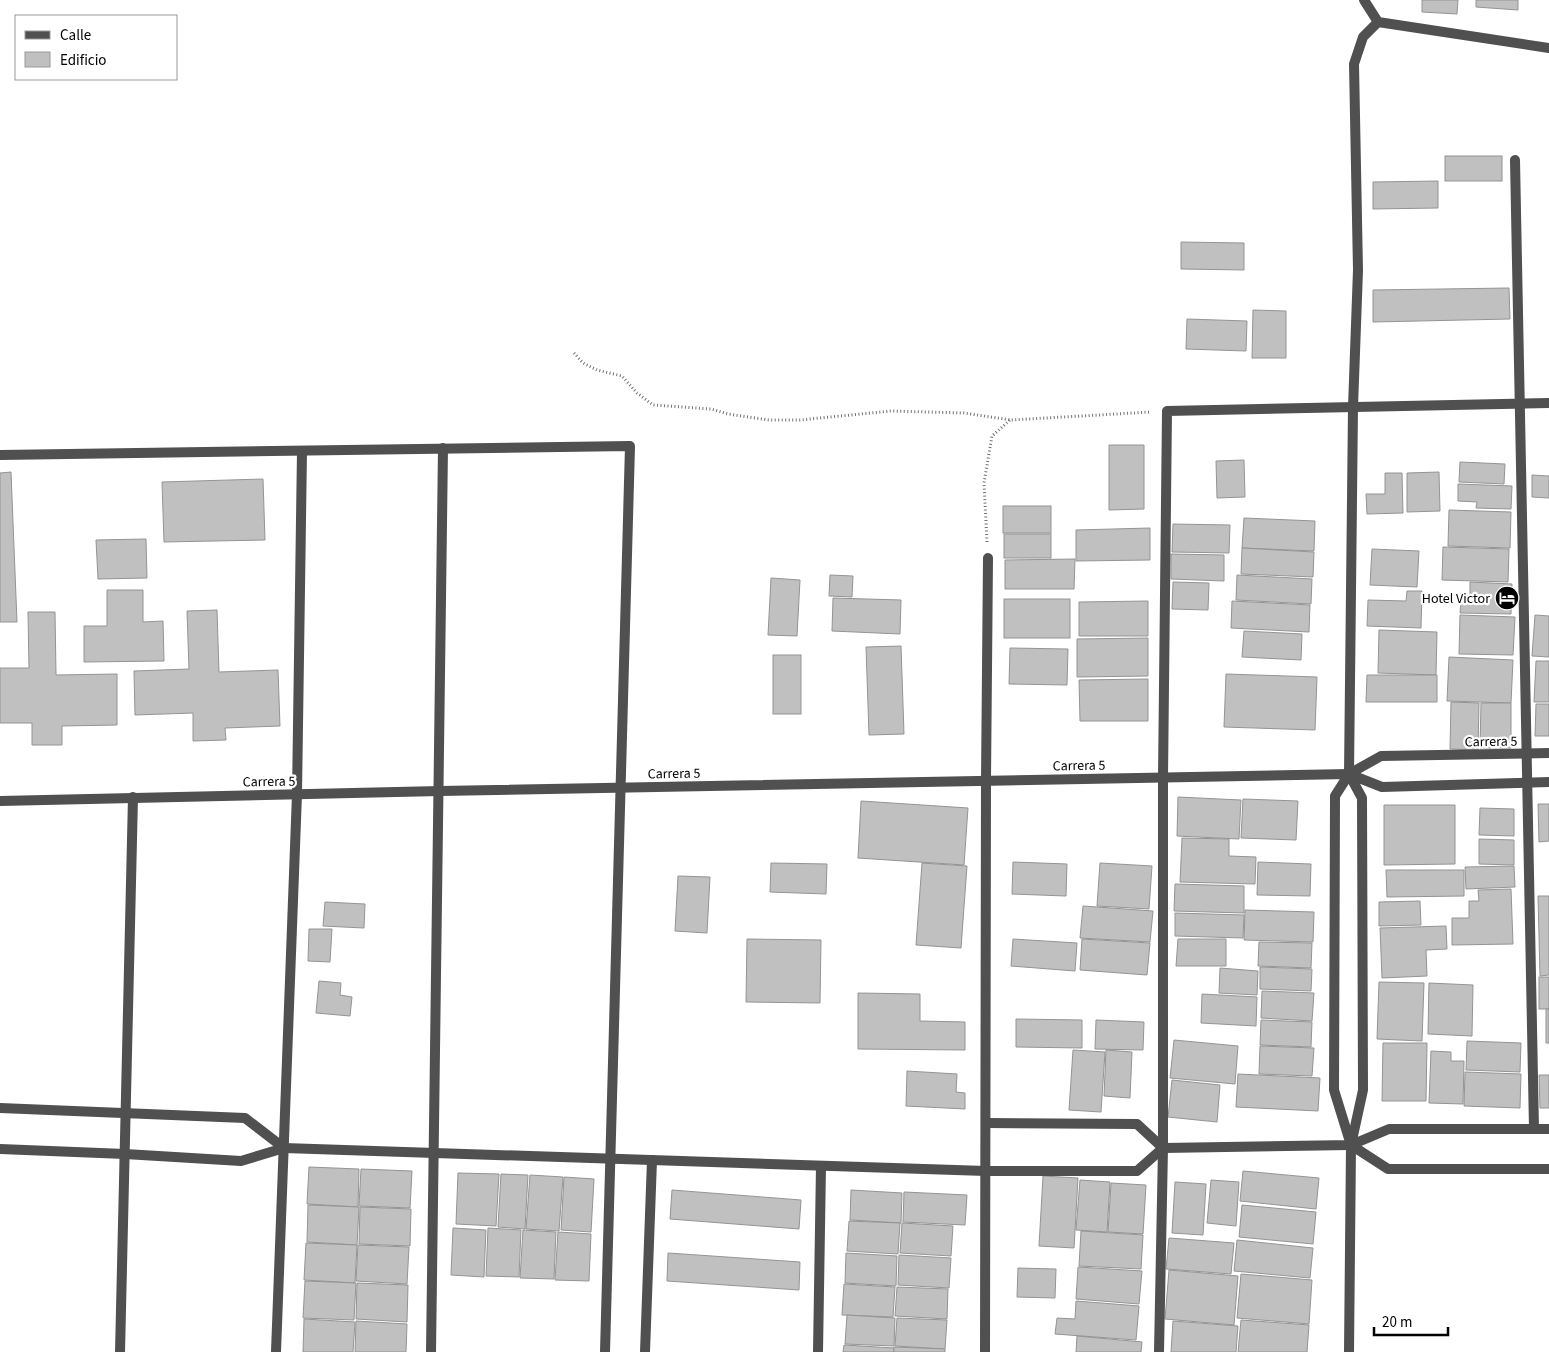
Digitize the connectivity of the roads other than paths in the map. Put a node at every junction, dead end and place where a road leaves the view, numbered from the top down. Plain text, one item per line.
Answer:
1 (1364, 0) edge
2 (1378, 22) junction
3 (1549, 48) edge
4 (1515, 160) dead end
5 (1520, 403) junction
6 (1549, 403) edge
7 (1353, 407) junction
8 (442, 448) junction
9 (302, 451) junction
10 (0, 456) edge
11 (988, 558) road end
12 (1527, 754) junction
13 (1549, 754) edge
14 (1349, 774) junction
15 (1163, 777) junction
16 (986, 780) junction
17 (1528, 782) junction
18 (1549, 782) edge
19 (620, 788) junction
20 (440, 791) junction
21 (297, 794) junction
22 (133, 797) junction
23 (0, 801) edge
24 (0, 1108) edge
25 (126, 1113) junction
26 (986, 1124) junction
27 (1534, 1129) junction
28 (1549, 1129) edge
29 (1351, 1146) junction
30 (284, 1148) junction
31 (1163, 1148) junction
32 (0, 1150) edge
33 (434, 1153) junction
34 (125, 1154) junction
35 (610, 1159) junction
36 (652, 1160) junction
37 (821, 1166) junction
38 (1549, 1169) edge
39 (986, 1171) junction
40 (120, 1352) edge
41 (276, 1352) edge
42 (432, 1352) edge
43 (605, 1352) edge
44 (645, 1352) edge
45 (818, 1352) edge
46 (985, 1352) edge
47 (1159, 1352) edge
48 (1349, 1352) edge

1 - 2 street
2 - 3 street
2 - 7 street
4 - 5 street
5 - 6 street
5 - 7 street
5 - 12 street
7 - 14 street
7 - 15 street
8 - 9 street
8 - 19 street
8 - 20 street
9 - 10 street
9 - 21 street
11 - 16 street
12 - 13 street, Carrera 5
12 - 14 street, Carrera 5
12 - 17 street
14 - 15 street, Carrera 5
14 - 17 street, Carrera 5
14 - 29 street
14 - 29 street
15 - 16 street, Carrera 5
15 - 31 street
16 - 19 street, Carrera 5
16 - 26 street
17 - 18 street, Carrera 5
17 - 27 street
19 - 20 street, Carrera 5
19 - 35 street
20 - 21 street, Carrera 5
20 - 33 street
21 - 22 street, Carrera 5
21 - 30 street
22 - 23 street, Carrera 5
22 - 25 street
24 - 25 street
25 - 30 street
25 - 34 street
26 - 31 street
26 - 39 street
27 - 28 street
27 - 29 street
29 - 31 street
29 - 38 street
29 - 48 street
30 - 33 street
30 - 34 street
30 - 41 street
31 - 39 street
31 - 47 street
32 - 34 street
33 - 35 street
33 - 42 street
34 - 40 street
35 - 36 street
35 - 43 street
36 - 37 street
36 - 44 street
37 - 39 street
37 - 45 street
39 - 46 street

